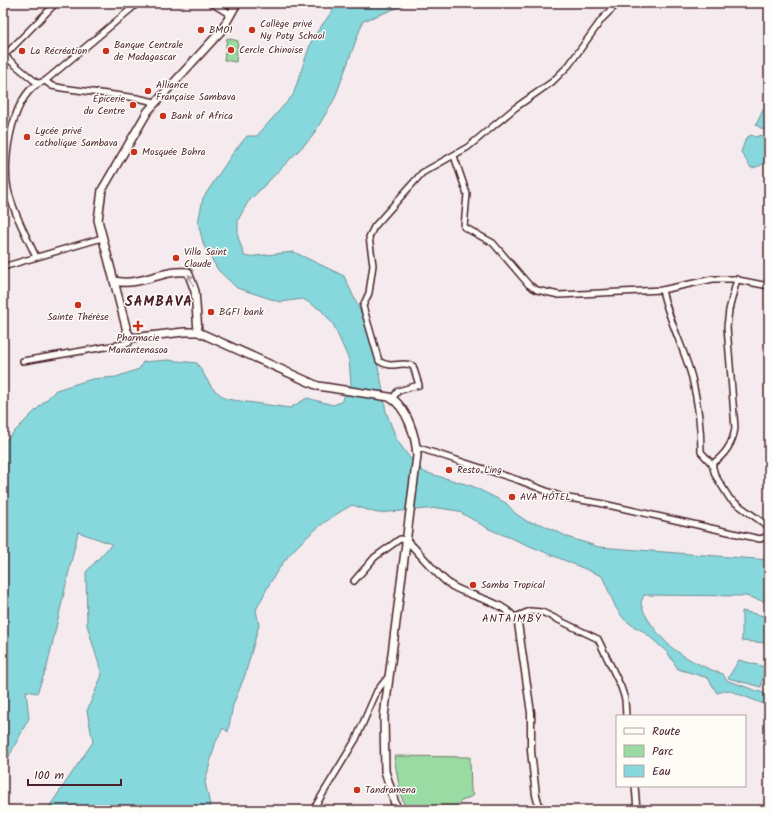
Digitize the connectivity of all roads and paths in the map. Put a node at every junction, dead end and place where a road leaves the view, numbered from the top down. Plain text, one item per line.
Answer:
1 (56, 3) edge
2 (125, 3) edge
3 (138, 3) edge
4 (212, 3) edge
5 (236, 3) edge
6 (618, 3) edge
7 (131, 8) junction
8 (230, 14) junction
9 (4, 56) edge
10 (44, 81) junction
11 (37, 83) junction
12 (155, 102) junction
13 (454, 156) junction
14 (102, 238) junction
15 (36, 257) junction
16 (3, 267) edge
17 (738, 279) junction
18 (114, 281) junction
19 (769, 286) edge
20 (662, 290) junction
21 (198, 332) junction
22 (132, 338) junction
23 (23, 361) dead end
24 (391, 398) junction
25 (416, 448) junction
26 (712, 464) junction
27 (769, 526) edge
28 (406, 540) junction
29 (354, 581) dead end
30 (515, 617) junction
31 (390, 675) junction
32 (626, 715) edge
33 (635, 787) edge
34 (313, 810) edge
35 (397, 810) edge
36 (540, 810) edge
37 (637, 810) edge

1 - 9 street
2 - 7 street
3 - 7 street
4 - 8 street
5 - 8 main road
6 - 13 street
7 - 10 street
8 - 12 main road
9 - 11 street
10 - 11 street
10 - 12 street
11 - 15 street
12 - 14 main road
13 - 20 street
13 - 24 street
14 - 15 street
14 - 18 main road
15 - 16 street
17 - 19 street
17 - 20 street
17 - 26 street
21 -> 18 main road
18 - 22 main road
20 - 26 street
21 - 22 main road
21 - 24 main road
22 - 23 street
24 - 25 main road
25 - 27 street
25 - 28 main road
26 - 27 street
28 - 29 street
28 - 30 street
28 - 31 main road
30 - 32 street
30 - 36 street
31 - 34 street
31 - 35 main road
33 - 37 street

